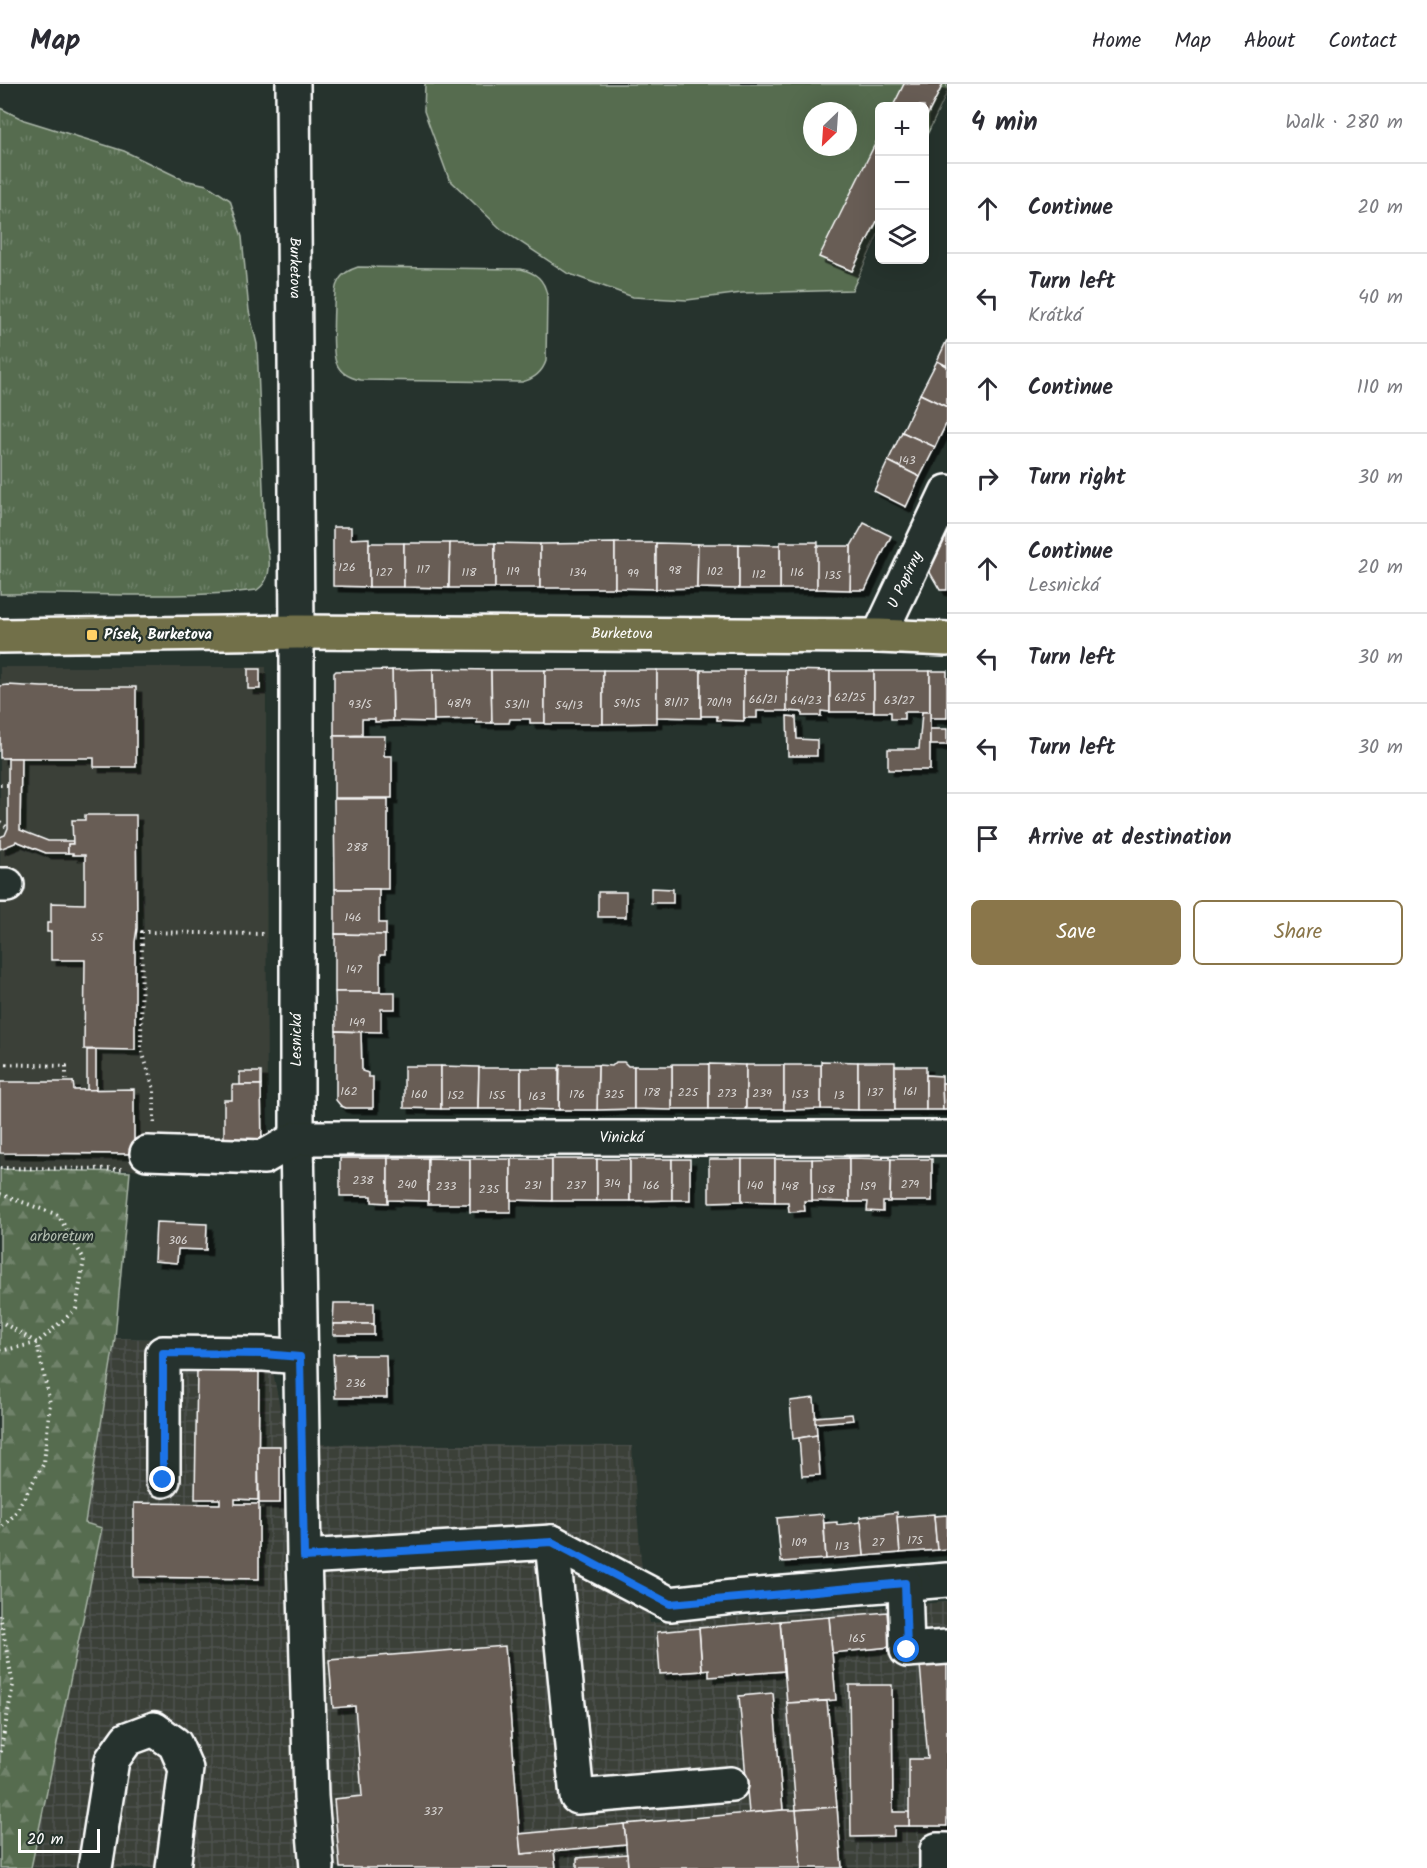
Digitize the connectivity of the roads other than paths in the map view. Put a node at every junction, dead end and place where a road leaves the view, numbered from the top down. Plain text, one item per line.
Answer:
1 (293, 84) edge
2 (947, 492) edge
3 (297, 632) junction
4 (0, 636) edge
5 (879, 636) junction
6 (947, 639) edge
7 (297, 1138) junction
8 (947, 1138) edge
9 (151, 1153) road end
10 (300, 1357) junction
11 (163, 1480) dead end
12 (552, 1542) junction
13 (304, 1557) junction
14 (947, 1580) edge
15 (905, 1583) junction
16 (947, 1647) edge
17 (732, 1784) dead end
18 (95, 1868) edge
19 (173, 1868) edge
20 (317, 1868) edge

1 - 3 street, Burketova
2 - 5 street, U Papírny
3 - 4 main road, Burketova
3 - 5 main road, Burketova
3 - 7 street, Lesnická
5 - 6 main road, Burketova
7 - 8 street, Vinická
7 - 9 street
7 - 10 street, Lesnická
10 - 11 street
10 - 13 street, Lesnická
12 - 13 street
12 - 15 street
12 - 17 street
13 - 20 street, Lesnická
14 - 15 street
15 - 16 street
18 - 19 street

